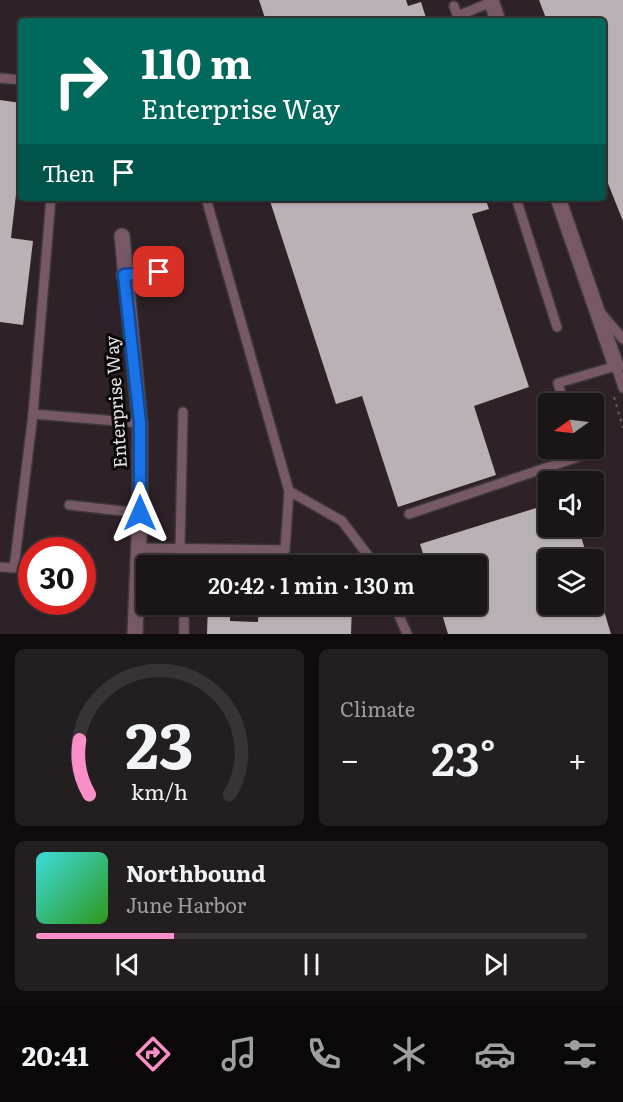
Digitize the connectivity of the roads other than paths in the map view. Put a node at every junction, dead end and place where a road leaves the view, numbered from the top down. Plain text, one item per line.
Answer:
1 (492, 1) edge
2 (457, 14) edge
3 (497, 18) edge
4 (0, 78) edge
5 (18, 80) edge
6 (51, 201) edge
7 (207, 201) edge
8 (517, 201) edge
9 (559, 201) edge
10 (122, 236) dead end
11 (159, 272) dead end
12 (124, 275) junction
13 (594, 305) junction
14 (557, 327) dead end
15 (623, 339) edge
16 (616, 366) junction
17 (623, 388) edge
18 (561, 393) edge
19 (183, 411) dead end
20 (33, 414) junction
21 (140, 423) junction
22 (572, 459) edge
23 (289, 491) junction
24 (69, 505) dead end
25 (140, 513) junction
26 (409, 514) dead end
27 (138, 548) junction
28 (180, 548) junction
29 (184, 555) edge
30 (368, 555) edge
31 (0, 567) edge
32 (184, 615) edge
33 (399, 615) edge
34 (135, 634) edge
35 (184, 634) edge
36 (407, 634) edge

1 - 2 lane
1 - 3 street
4 - 5 lane
6 - 20 lane
7 - 23 lane
8 - 14 lane
9 - 13 street
10 - 12 street, Enterprise Way
11 - 12 street
12 - 21 street, Enterprise Way
13 - 15 lane
13 - 16 street
16 - 17 lane
16 - 18 lane
19 - 28 lane
20 - 21 lane
20 - 31 lane
21 - 25 street, Enterprise Way
22 - 26 lane
23 - 28 lane
23 - 30 lane
24 - 25 lane
25 - 27 street, Enterprise Way
27 - 28 lane
27 - 34 street, Enterprise Way
28 - 29 lane
32 - 35 lane
33 - 36 lane

